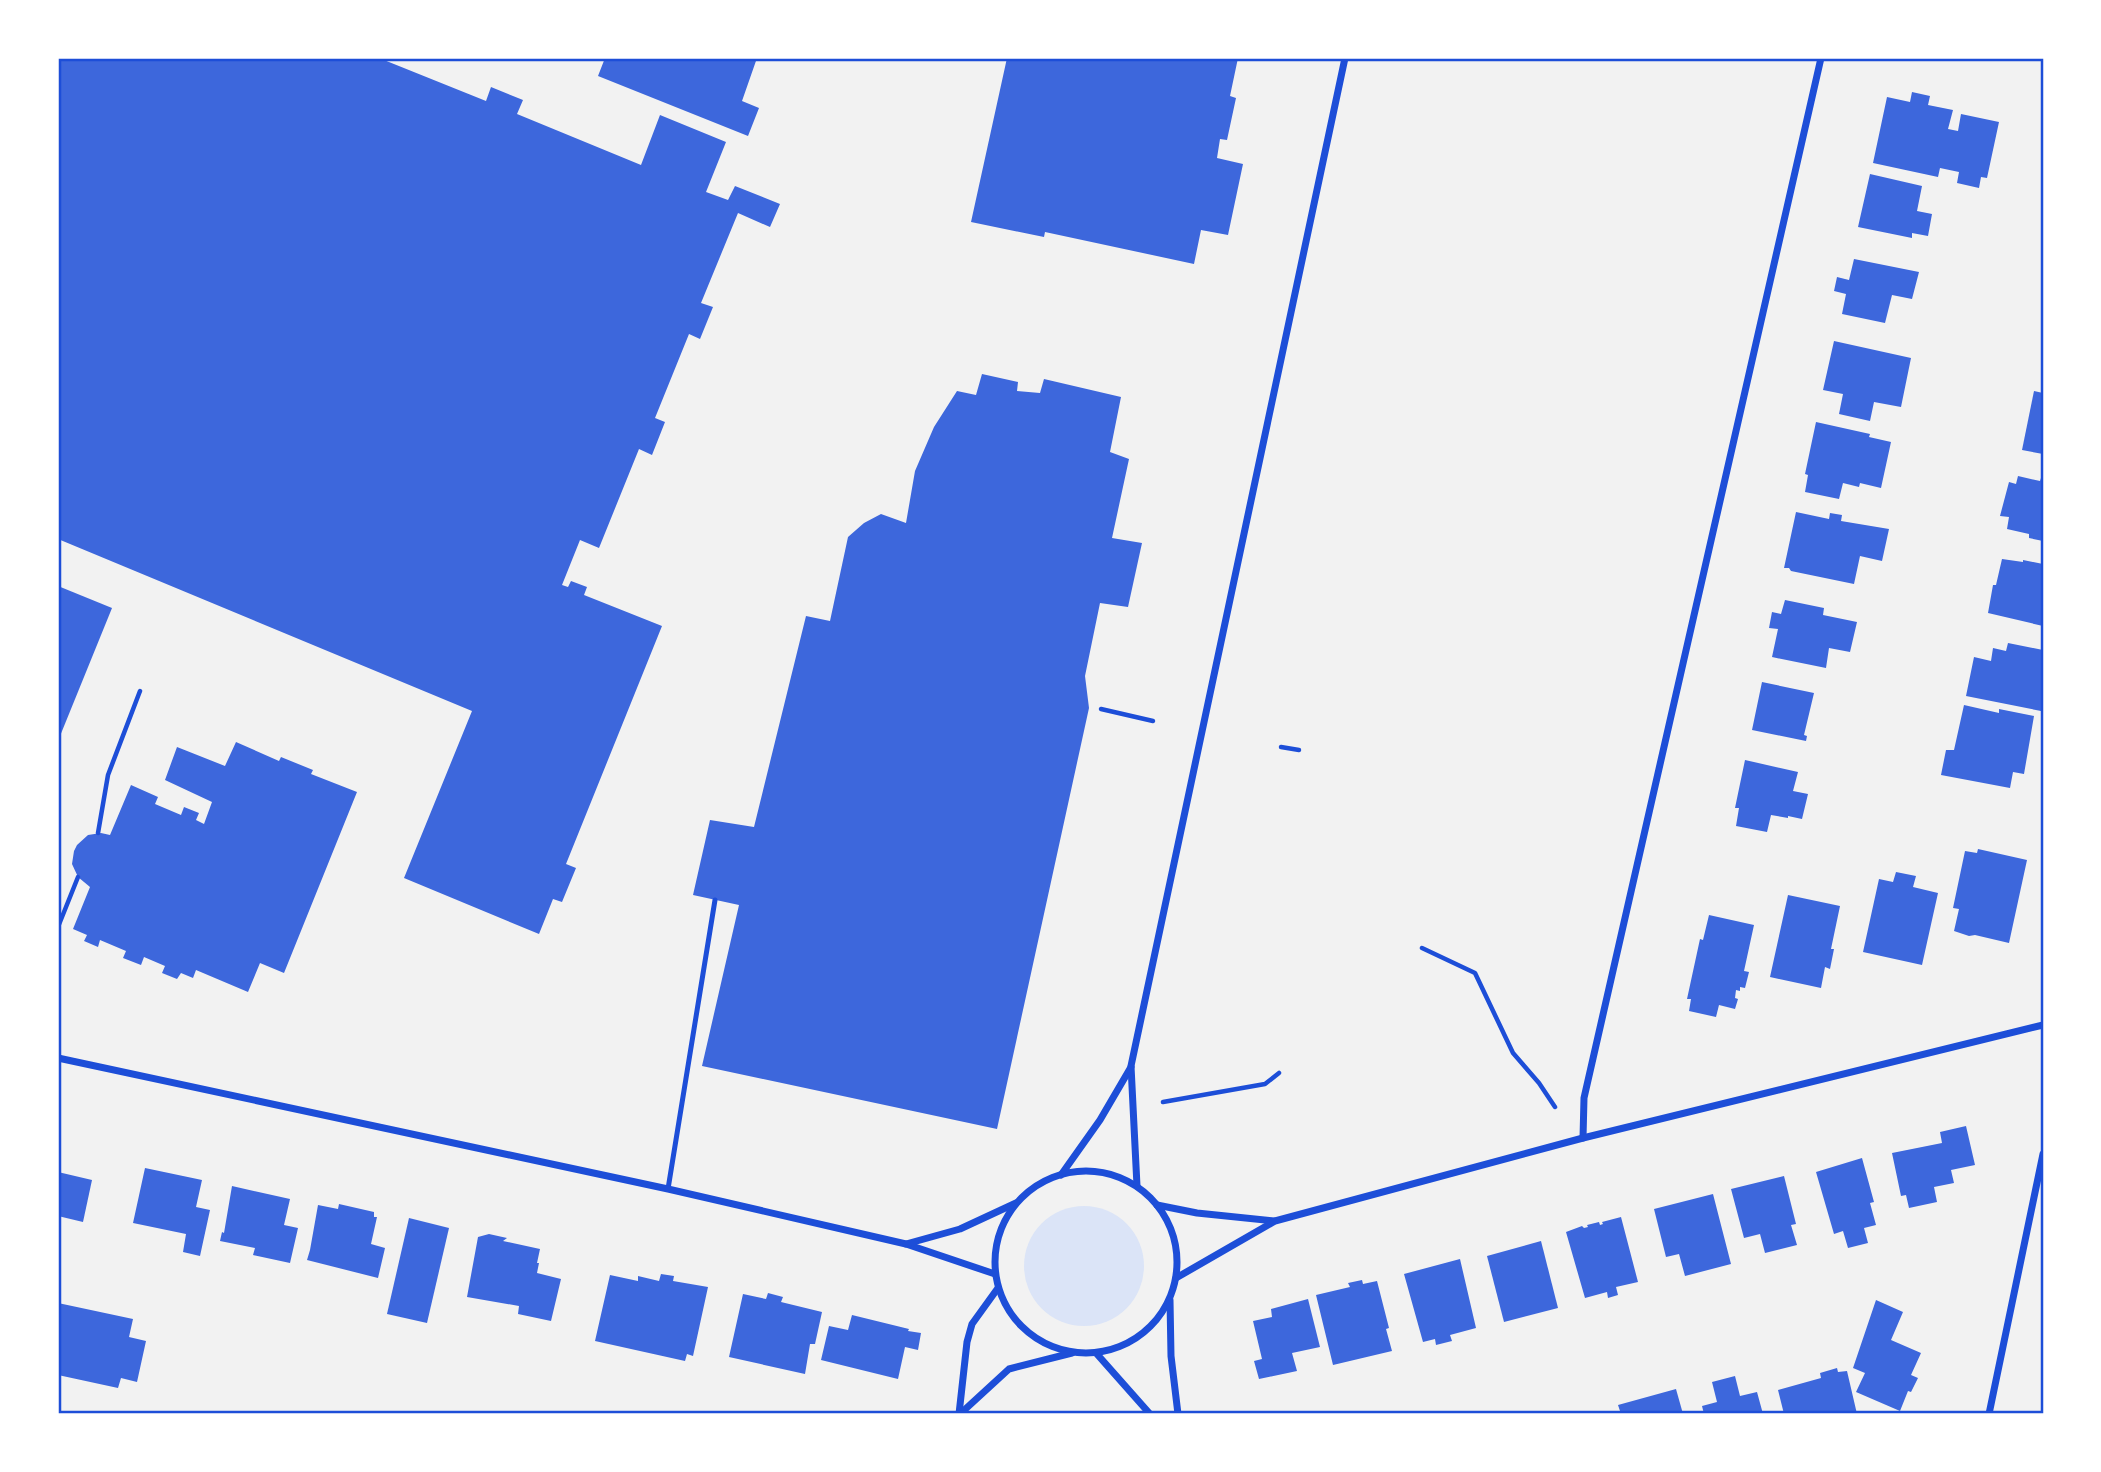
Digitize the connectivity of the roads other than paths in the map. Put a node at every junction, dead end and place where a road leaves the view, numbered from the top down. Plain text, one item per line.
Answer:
1 (1345, 58) edge
2 (1821, 58) edge
3 (715, 900) dead end
4 (2043, 1025) edge
5 (58, 1058) edge
6 (1132, 1066) junction
7 (1583, 1138) junction
8 (2043, 1154) edge
9 (1061, 1175) junction
10 (1136, 1186) junction
11 (668, 1189) junction
12 (1017, 1203) junction
13 (1157, 1205) junction
14 (1275, 1221) junction
15 (906, 1244) junction
16 (995, 1274) junction
17 (1176, 1278) junction
18 (998, 1288) junction
19 (1170, 1299) junction
20 (1073, 1353) junction
21 (1096, 1353) junction
22 (959, 1414) edge
23 (1150, 1414) edge
24 (1178, 1414) edge
25 (1989, 1414) edge

1 - 6 street
2 - 7 street
3 - 11 lane
4 - 7 street
5 - 11 street
6 - 9 street
6 - 10 street
7 - 14 street
8 - 25 street
9 - 10 street
9 - 12 street
10 - 13 street
11 - 15 street
12 - 15 street
12 - 16 street
13 - 14 street
13 - 17 street
14 - 17 street
15 - 16 street
16 - 18 street
17 - 19 street
18 - 20 street
18 - 22 street
19 - 21 street
19 - 24 street
20 - 21 street
20 - 22 street
21 - 23 street

